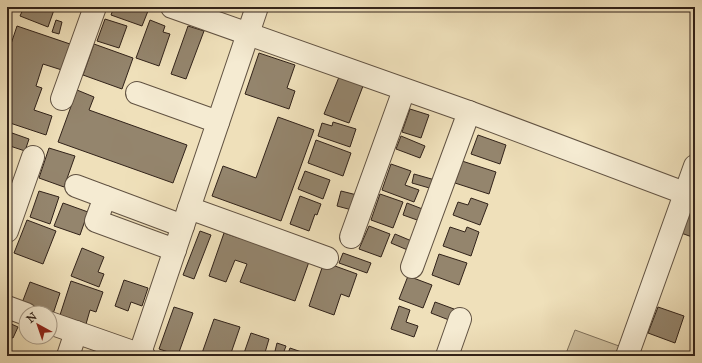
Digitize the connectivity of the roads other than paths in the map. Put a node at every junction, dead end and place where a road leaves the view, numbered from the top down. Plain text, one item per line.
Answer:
1 (95, 7) edge
2 (172, 7) edge
3 (257, 7) edge
4 (248, 34) junction
5 (404, 90) junction
6 (137, 93) dead end
7 (62, 99) dead end
8 (469, 112) junction
9 (218, 122) junction
10 (33, 157) dead end
11 (695, 166) edge
12 (76, 186) dead end
13 (690, 195) edge
14 (105, 197) junction
15 (186, 217) junction
16 (7, 231) edge
17 (352, 237) dead end
18 (175, 250) junction
19 (328, 258) dead end
20 (412, 267) dead end
21 (7, 307) edge
22 (18, 311) edge
23 (460, 319) dead end
24 (58, 326) edge
25 (76, 332) junction
26 (141, 355) edge
27 (68, 356) edge
28 (447, 356) edge
29 (627, 356) edge

1 - 7 street
2 - 4 street
3 - 4 street
4 - 5 street
4 - 9 street
5 - 8 street
5 - 17 street
6 - 9 street
8 - 13 street
8 - 20 street
9 - 15 street
10 - 16 street
11 - 13 street
12 - 14 street
13 - 29 street
14 - 15 street
14 - 18 street
15 - 18 street
15 - 19 street
18 - 26 street
21 - 22 street
23 - 28 street
24 - 25 street
25 - 26 street
25 - 27 street

